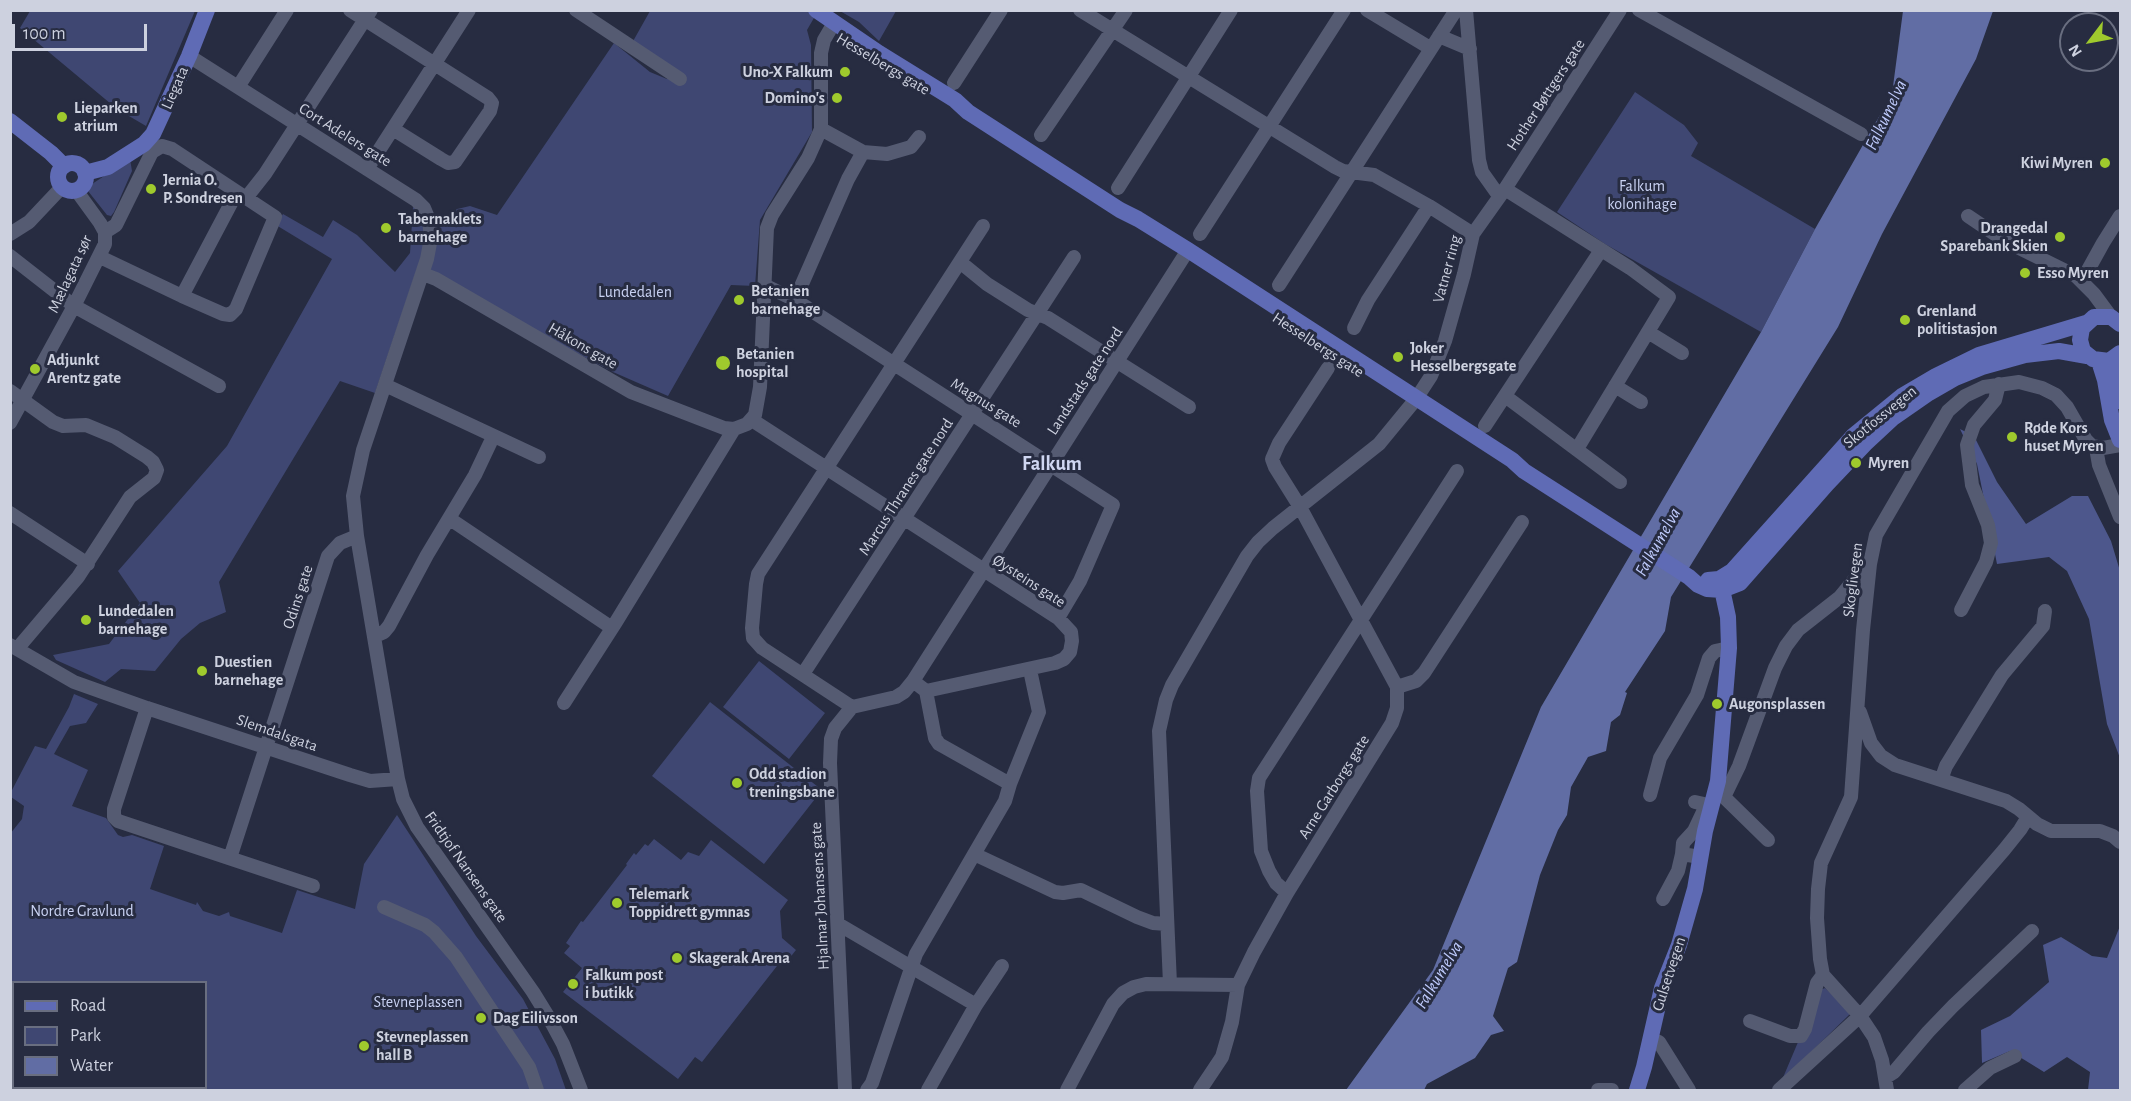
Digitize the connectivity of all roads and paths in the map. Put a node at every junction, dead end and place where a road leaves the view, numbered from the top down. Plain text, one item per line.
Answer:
1 (207, 10) edge
2 (287, 10) edge
3 (350, 10) edge
4 (469, 10) edge
5 (576, 10) edge
6 (801, 10) edge
7 (1001, 10) edge
8 (1080, 10) edge
9 (1126, 10) edge
10 (1231, 10) edge
11 (1344, 10) edge
12 (1367, 10) edge
13 (1456, 10) edge
14 (1466, 10) edge
15 (1620, 10) edge
16 (1639, 10) edge
17 (368, 15) edge
18 (823, 20) edge
19 (1112, 30) junction
20 (1439, 36) junction
21 (1430, 48) junction
22 (1470, 50) junction
23 (189, 56) junction
24 (434, 65) junction
25 (1188, 77) junction
26 (680, 79) dead end
27 (954, 84) dead end
28 (238, 87) junction
29 (10, 122) edge
30 (297, 125) junction
31 (1269, 126) junction
32 (393, 129) junction
33 (821, 129) junction
34 (1861, 134) dead end
35 (1041, 135) dead end
36 (919, 137) dead end
37 (863, 152) junction
38 (63, 166) junction
39 (368, 169) junction
40 (1352, 172) junction
41 (85, 173) junction
42 (1118, 188) dead end
43 (69, 189) junction
44 (1502, 192) junction
45 (242, 195) junction
46 (1429, 206) junction
47 (1968, 216) dead end
48 (2120, 218) edge
49 (983, 226) dead end
50 (105, 232) junction
51 (10, 234) edge
52 (1200, 234) dead end
53 (1473, 234) junction
54 (1601, 250) junction
55 (1186, 254) junction
56 (10, 256) edge
57 (100, 257) junction
58 (1074, 257) dead end
59 (960, 261) junction
60 (423, 274) junction
61 (2083, 281) junction
62 (764, 285) junction
63 (1279, 285) dead end
64 (182, 296) junction
65 (795, 300) junction
66 (74, 306) junction
67 (1038, 313) junction
68 (2088, 321) junction
69 (2116, 321) edge
70 (1354, 328) dead end
71 (1648, 332) junction
72 (1682, 353) dead end
73 (2119, 355) edge
74 (2093, 358) junction
75 (1118, 362) junction
76 (894, 365) junction
77 (1328, 368) dead end
78 (1999, 384) junction
79 (385, 385) junction
80 (219, 386) dead end
81 (1613, 389) junction
82 (2119, 390) edge
83 (10, 391) edge
84 (1505, 396) junction
85 (23, 400) junction
86 (1414, 402) junction
87 (1641, 402) dead end
88 (1189, 407) dead end
89 (973, 414) junction
90 (2121, 416) edge
91 (752, 420) junction
92 (10, 423) edge
93 (1485, 426) dead end
94 (734, 429) junction
95 (494, 437) junction
96 (2121, 442) edge
97 (2096, 448) junction
98 (1577, 449) junction
99 (539, 457) dead end
100 (1052, 464) junction
101 (826, 468) junction
102 (1457, 471) dead end
103 (1620, 482) dead end
104 (1300, 507) junction
105 (10, 513) edge
106 (2121, 517) edge
107 (450, 519) junction
108 (905, 519) junction
109 (1522, 522) dead end
110 (357, 536) junction
111 (88, 564) junction
112 (1870, 564) junction
113 (983, 570) junction
114 (1721, 584) junction
115 (1961, 610) dead end
116 (2045, 611) dead end
117 (1058, 618) junction
118 (1361, 620) junction
119 (612, 628) junction
120 (375, 636) junction
121 (14, 647) edge
122 (1730, 648) junction
123 (1030, 670) junction
124 (803, 674) junction
125 (913, 681) junction
126 (1397, 687) junction
127 (927, 691) junction
128 (564, 703) dead end
129 (852, 707) junction
130 (147, 708) junction
131 (1857, 708) junction
132 (266, 747) junction
133 (398, 779) junction
134 (1941, 780) junction
135 (1010, 784) junction
136 (1650, 795) dead end
137 (1720, 795) junction
138 (1695, 802) dead end
139 (2028, 817) junction
140 (1768, 840) dead end
141 (2121, 842) edge
142 (974, 854) junction
143 (1682, 854) junction
144 (1700, 857) junction
145 (230, 858) junction
146 (313, 886) dead end
147 (1287, 893) junction
148 (1663, 899) dead end
149 (384, 907) dead end
150 (838, 924) junction
151 (1167, 924) junction
152 (2032, 931) dead end
153 (1002, 966) dead end
154 (912, 967) junction
155 (1823, 975) junction
156 (1170, 984) junction
157 (1238, 985) junction
158 (976, 1005) junction
159 (1860, 1016) junction
160 (1750, 1021) dead end
161 (1651, 1039) junction
162 (2015, 1056) dead end
163 (1886, 1084) edge
164 (537, 1090) edge
165 (581, 1090) edge
166 (845, 1090) edge
167 (867, 1090) edge
168 (928, 1090) edge
169 (1066, 1090) edge
170 (1200, 1090) edge
171 (1598, 1090) edge
172 (1612, 1090) edge
173 (1637, 1090) edge
174 (1689, 1090) edge
175 (1779, 1090) edge
176 (1965, 1090) edge

1 - 23 main road, Liegata
2 - 28 street
3 - 17 street
4 - 24 street
5 - 26 street
6 - 18 main road, Hesselbergs gate
7 - 27 street
8 - 19 street
9 - 19 street
10 - 25 street
11 - 31 street
12 - 21 street
13 - 20 street
14 - 22 street
15 - 44 street, Hother Bøttgers gate
16 - 34 street
17 - 24 street
17 - 30 street
18 - 33 street
18 - 55 main road, Hesselbergs gate
19 - 25 street
19 - 35 street
20 - 21 street
20 - 22 street
21 - 40 street
22 - 44 street
23 - 28 street, Cort Adelers gate
23 - 41 main road, Liegata
24 - 32 street
24 - 32 street
25 - 31 street
25 - 42 street
28 - 30 street, Cort Adelers gate
29 - 38 main road
30 - 39 street, Cort Adelers gate
30 - 45 street
31 - 40 street
31 - 52 street
32 - 39 street
33 - 37 street
33 - 62 street
36 - 37 street
37 - 65 street
38 - 41 main road
38 - 43 main road
39 - 60 street, Cort Adelers gate
40 - 46 street
40 - 63 street
41 - 43 main road
43 - 50 street
43 - 51 street
44 - 53 street, Vatner ring
44 - 54 street
45 - 50 street, Mælagata sør
45 - 64 street
45 - 64 street
46 - 53 street
46 - 70 street
47 - 61 street
48 - 61 street
49 - 59 street
50 - 57 street, Mælagata sør
53 - 86 street, Vatner ring
54 - 71 street
54 - 84 street
55 - 75 street, Landstads gate nord
55 - 86 main road, Hesselbergs gate
56 - 66 street
57 - 64 street
57 - 66 street, Mælagata sør
58 - 67 street, Marcus Thranes gate nord
59 - 67 street
59 - 76 street
60 - 79 street
60 - 94 street, Håkons gate
61 - 68 street
61 - 69 street
62 - 65 street, Magnus gate
62 - 91 street
65 - 76 street, Magnus gate
66 - 80 street
66 - 85 street, Mælagata sør
67 - 75 street
67 - 89 street, Marcus Thranes gate nord
68 - 69 main road, Skotfossvegen
68 - 74 main road
68 - 114 main road, Skotfossvegen
71 - 72 street
71 - 81 street
73 - 74 main road
73 - 82 main road
74 - 96 main road
74 - 114 main road, Skotfossvegen
75 - 88 street
75 - 100 street, Landstads gate nord
76 - 89 street, Magnus gate
76 - 101 street
77 - 104 street
78 - 97 street, Skoglivegen
78 - 112 street, Skoglivegen
78 - 115 street
79 - 95 street
79 - 110 street
81 - 87 street
81 - 98 street
82 - 90 main road
83 - 85 street
84 - 93 street
84 - 98 street
85 - 92 street, Mælagata sør
85 - 111 street
86 - 104 street, Vatner ring
86 - 114 main road, Hesselbergs gate
89 - 100 street, Magnus gate
89 - 108 street, Marcus Thranes gate nord
91 - 94 street
91 - 101 street, Øysteins gate
94 - 119 street
95 - 99 street
95 - 107 street
96 - 97 street
97 - 106 street
98 - 103 street
100 - 113 street, Landstads gate nord
100 - 117 street, Magnus gate
101 - 108 street, Øysteins gate
101 - 124 street
102 - 118 street
104 - 118 street
104 - 151 street, Vatner ring
105 - 111 street
107 - 119 street
107 - 120 street
108 - 113 street, Øysteins gate
108 - 124 street, Marcus Thranes gate nord
109 - 126 street
110 - 120 street, Fridtjof Nansens gate
110 - 132 street, Odins gate
111 - 121 street
112 - 131 street, Skoglivegen
112 - 137 street
113 - 117 street, Øysteins gate
113 - 125 street, Landstads gate nord
114 - 122 main road, Gulsetvegen
116 - 134 street
117 - 123 street, Øysteins gate
118 - 126 street
118 - 147 street
119 - 128 street
120 - 133 street, Fridtjof Nansens gate
121 - 130 street, Slemdalsgata
122 - 136 street
122 - 137 main road, Gulsetvegen
123 - 127 street, Øysteins gate
123 - 135 street
124 - 129 street
125 - 127 street
125 - 129 street
126 - 147 street, Arne Garborgs gate
127 - 135 street
129 - 150 street, Hjalmar Johansens gate
130 - 132 street, Slemdalsgata
130 - 145 street
131 - 134 street
131 - 155 street, Skoglivegen
132 - 133 street, Slemdalsgata
132 - 145 street, Odins gate
133 - 165 street, Fridtjof Nansens gate
134 - 139 street
135 - 142 street
137 - 140 street
137 - 144 main road, Gulsetvegen
138 - 143 street
139 - 141 street
139 - 159 street
142 - 151 street
142 - 154 street
143 - 144 street
143 - 148 street
144 - 161 main road, Gulsetvegen
145 - 146 street
147 - 157 street, Arne Garborgs gate
149 - 164 street
150 - 154 street
150 - 166 street, Hjalmar Johansens gate
151 - 156 street, Vatner ring
152 - 163 street
153 - 158 street
154 - 158 street
154 - 167 street
155 - 159 street
155 - 160 street, Skoglivegen
156 - 157 street
156 - 169 street
157 - 170 street, Arne Garborgs gate
158 - 168 street
159 - 163 street
159 - 175 street
161 - 173 main road, Gulsetvegen
161 - 174 street
162 - 176 street
171 - 172 street

